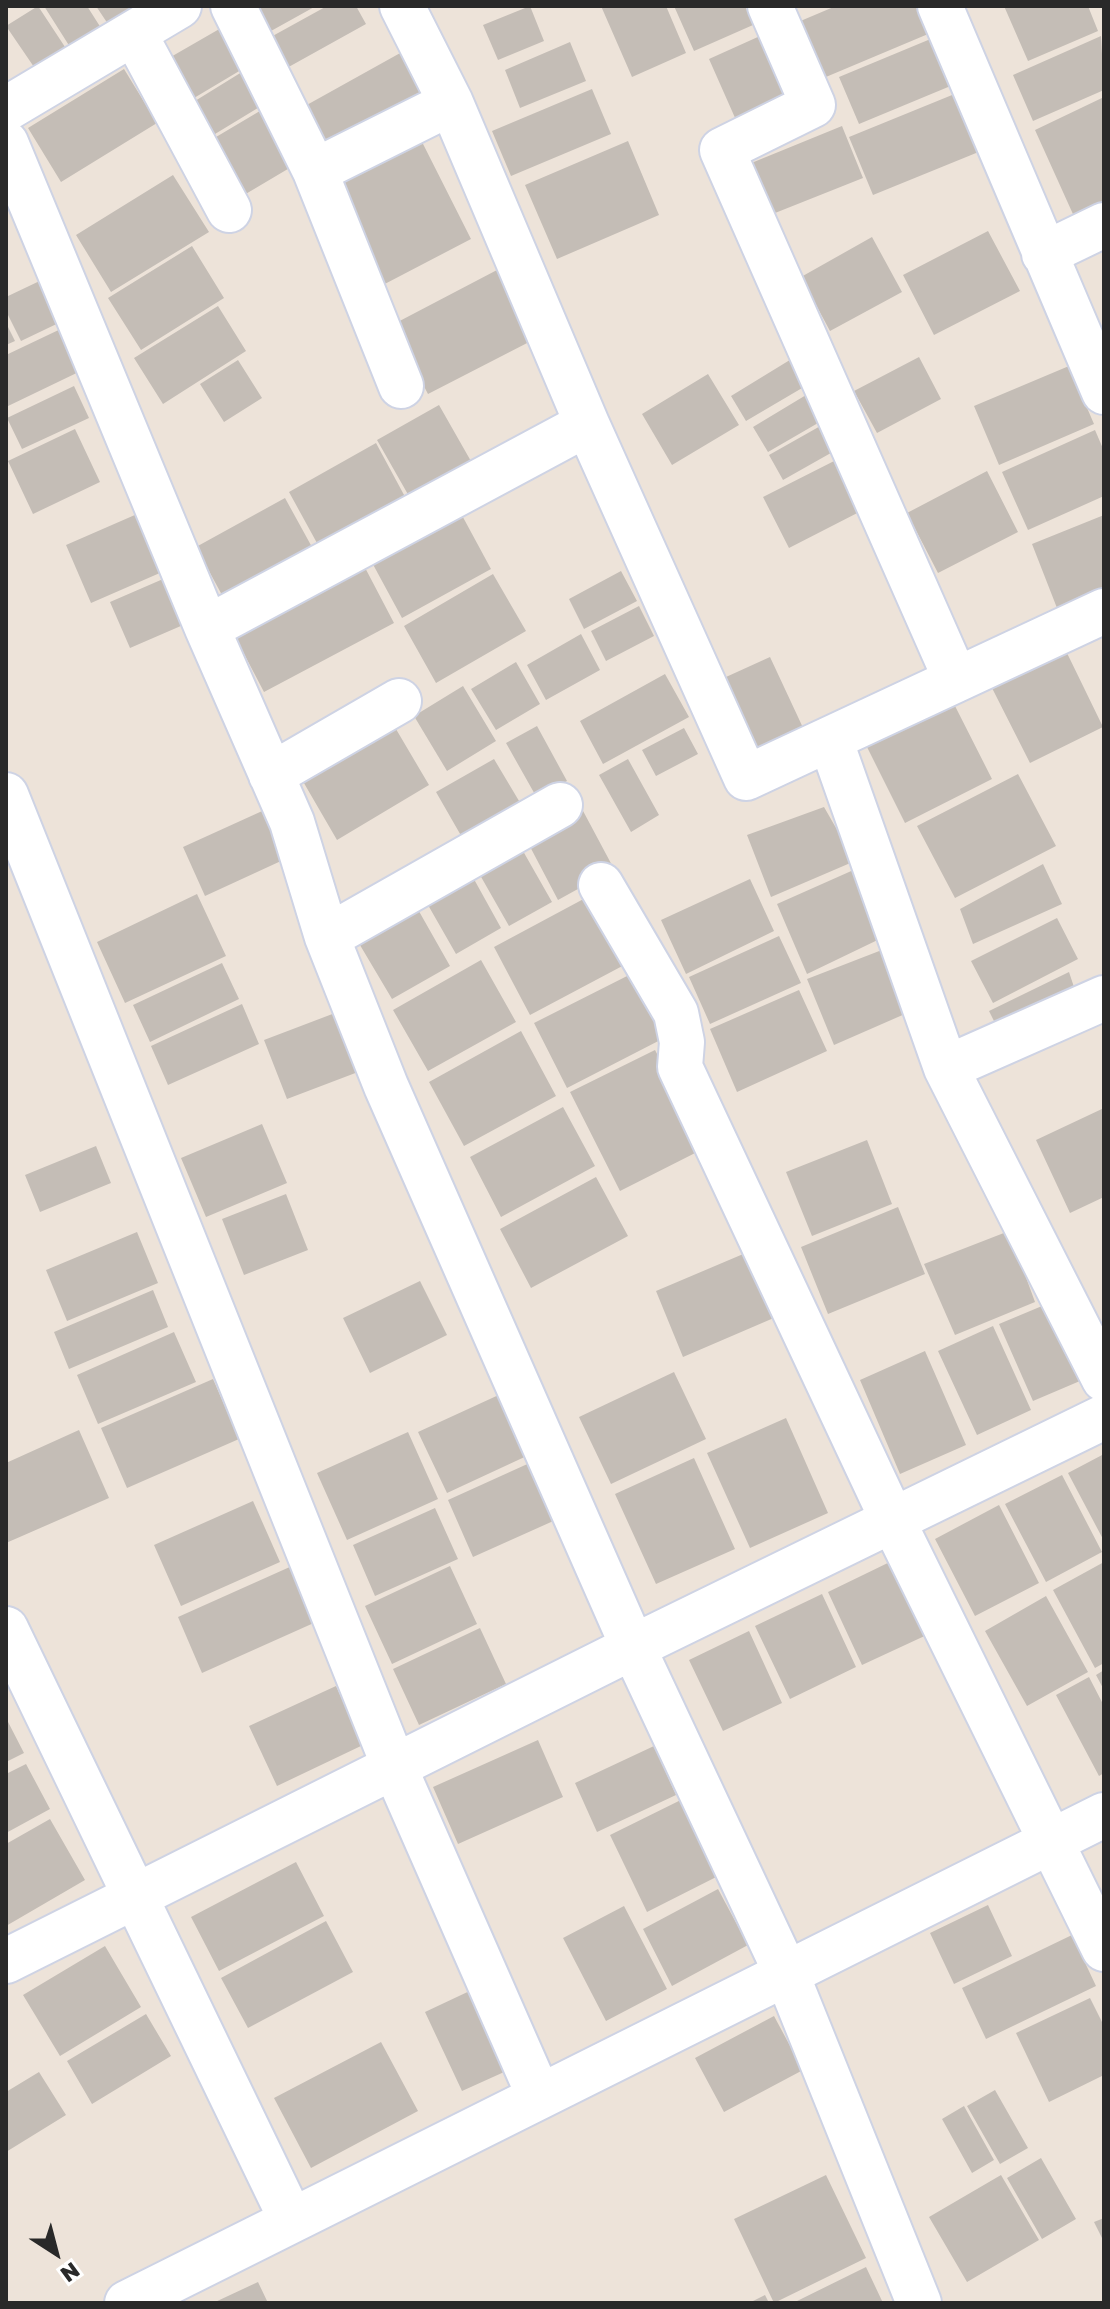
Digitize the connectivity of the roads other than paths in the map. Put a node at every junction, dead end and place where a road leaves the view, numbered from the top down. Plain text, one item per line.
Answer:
1 (179, 6) edge
2 (233, 6) edge
3 (402, 6) edge
4 (770, 6) edge
5 (940, 6) edge
6 (134, 33) junction
7 (451, 103) junction
8 (6, 109) edge
9 (6, 143) edge
10 (315, 171) junction
11 (229, 210) dead end
12 (1104, 225) edge
13 (1044, 254) junction
14 (401, 386) dead end
15 (1104, 392) edge
16 (587, 424) junction
17 (1104, 611) edge
18 (207, 628) junction
19 (956, 680) junction
20 (399, 701) dead end
21 (830, 739) junction
22 (271, 775) junction
23 (6, 795) edge
24 (560, 805) dead end
25 (601, 885) dead end
26 (327, 937) junction
27 (1104, 998) edge
28 (946, 1068) junction
29 (1104, 1379) edge
30 (1104, 1417) edge
31 (893, 1521) junction
32 (6, 1629) edge
33 (633, 1647) junction
34 (394, 1766) junction
35 (1104, 1815) edge
36 (1052, 1841) junction
37 (134, 1896) junction
38 (1104, 1949) edge
39 (6, 1961) edge
40 (787, 1975) junction
41 (539, 2096) junction
42 (291, 2219) junction
43 (127, 2303) edge
44 (919, 2303) edge

1 - 6 street
2 - 10 street
3 - 7 street
4 - 19 street
5 - 13 street
6 - 8 street
6 - 11 street
7 - 10 street
7 - 16 street
9 - 18 street
10 - 14 street
12 - 13 street
13 - 15 street
16 - 18 street
16 - 21 street
17 - 19 street
18 - 22 street
19 - 21 street
20 - 22 street
21 - 28 street
22 - 26 street
23 - 34 street
24 - 26 street
25 - 31 street
26 - 33 street
27 - 28 street
28 - 29 street
30 - 31 street
31 - 33 street
31 - 36 street
32 - 37 street
33 - 34 street
33 - 40 street
34 - 37 street
34 - 41 street
35 - 36 street
36 - 38 street
36 - 40 street
37 - 39 street
37 - 42 street
40 - 41 street
40 - 44 street
41 - 42 street
42 - 43 street

